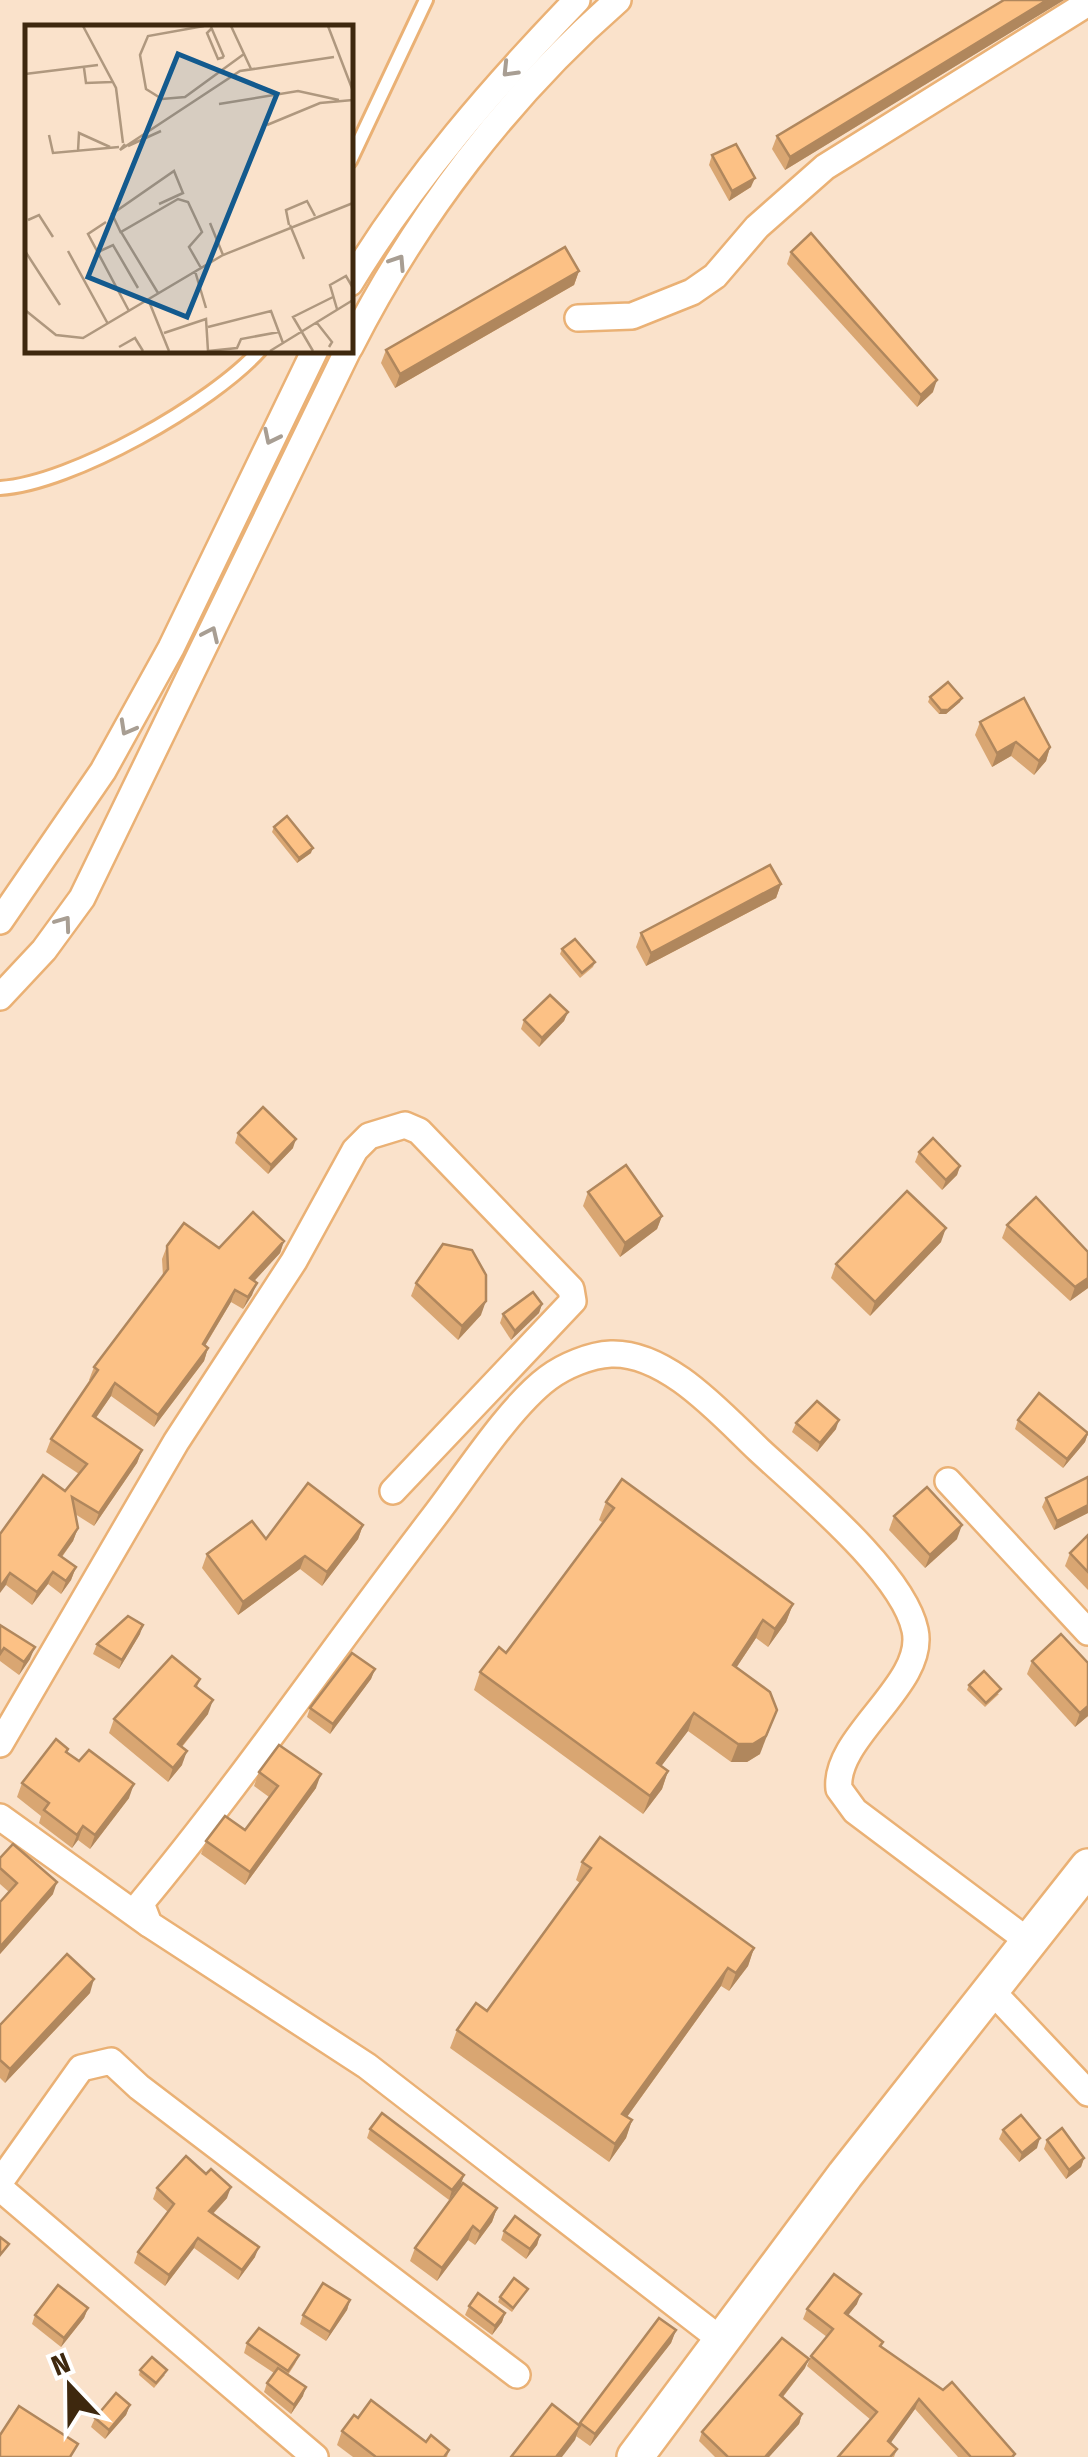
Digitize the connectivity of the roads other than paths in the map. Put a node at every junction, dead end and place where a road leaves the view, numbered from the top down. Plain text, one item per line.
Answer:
1 (426, 0) edge
2 (577, 0) edge
3 (618, 0) edge
4 (1088, 3) edge
5 (352, 157) edge
6 (352, 280) edge
7 (578, 318) dead end
8 (352, 342) edge
9 (258, 352) edge
10 (314, 352) edge
11 (347, 352) edge
12 (0, 488) edge
13 (0, 920) edge
14 (0, 997) edge
15 (948, 1482) dead end
16 (393, 1491) dead end
17 (1088, 1632) edge
18 (0, 1744) edge
19 (0, 1817) edge
20 (1088, 1867) edge
21 (149, 1924) junction
22 (1028, 1941) junction
23 (991, 1990) junction
24 (1088, 2093) edge
25 (0, 2185) edge
26 (720, 2339) junction
27 (516, 2375) dead end
28 (649, 2452) edge
29 (315, 2457) edge

1 - 5 lane
2 -> 6 street
8 -> 3 street
4 - 7 street
9 - 12 lane
10 -> 13 street
14 -> 11 street
15 - 17 street
16 - 18 street
19 - 21 street
20 - 22 street
21 - 22 street
21 - 26 street
22 - 23 street
23 - 24 street
23 - 26 street
25 - 27 street
25 - 29 street
26 - 28 street

